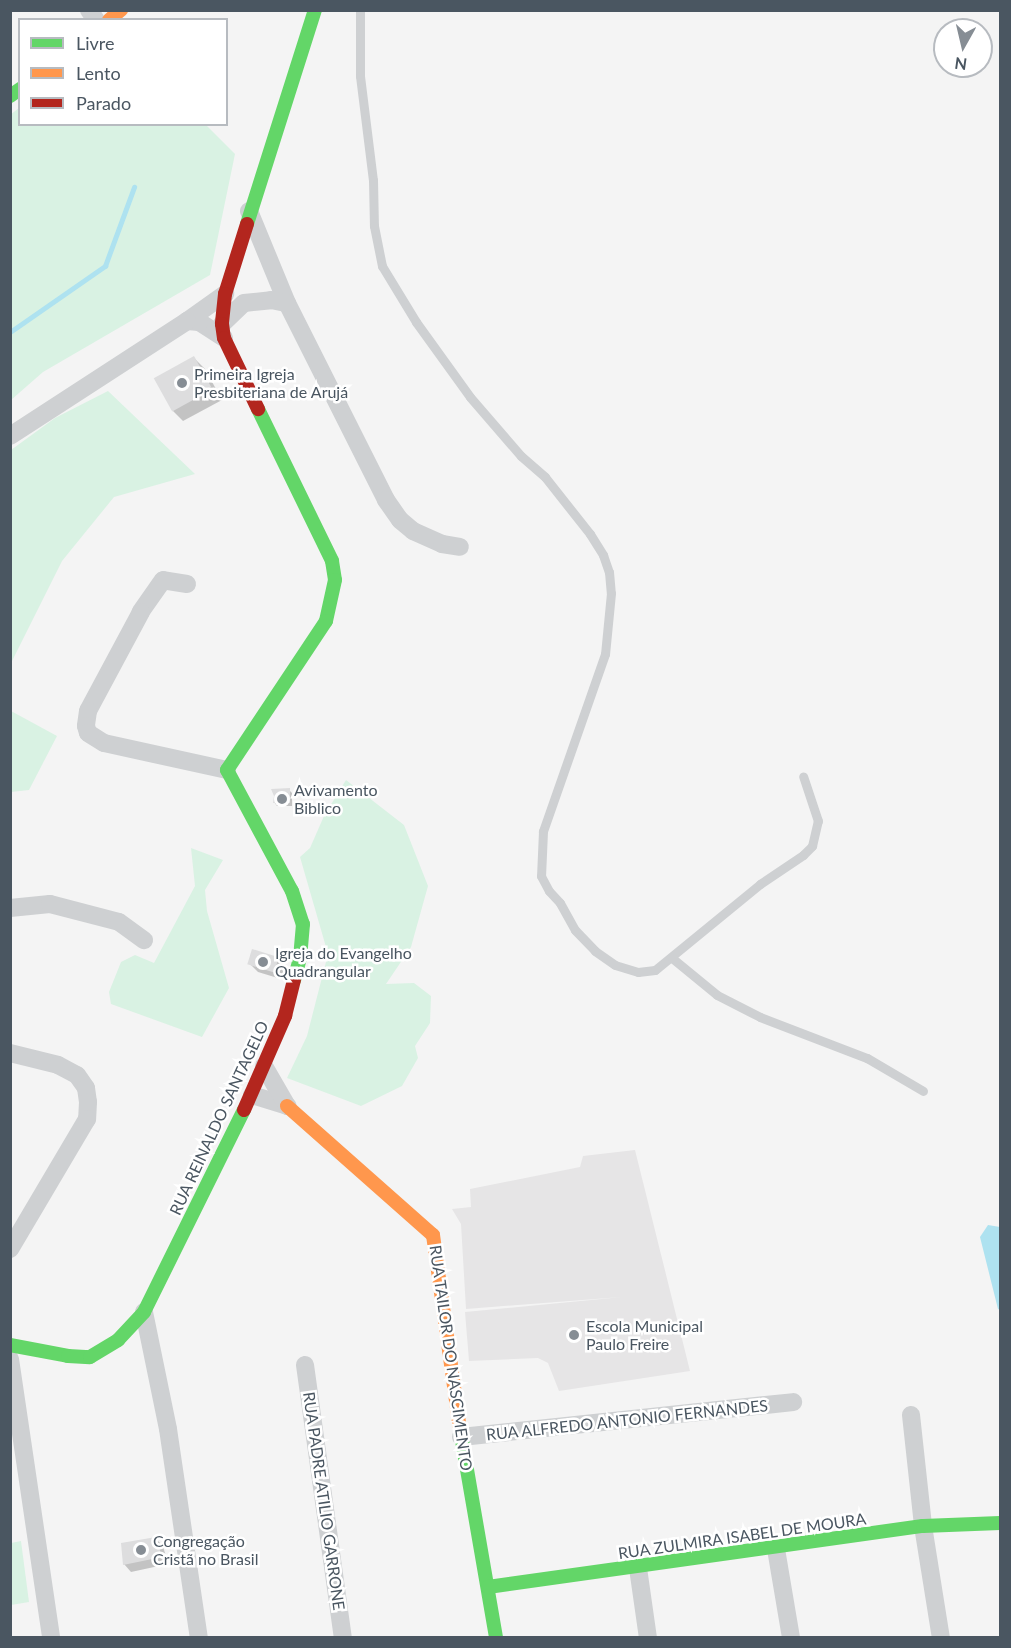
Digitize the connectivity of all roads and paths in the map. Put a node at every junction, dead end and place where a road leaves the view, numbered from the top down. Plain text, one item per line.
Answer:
1 (315, 10) edge
2 (360, 10) edge
3 (249, 211) junction
4 (225, 294) junction
5 (287, 303) junction
6 (187, 321) junction
7 (223, 331) junction
8 (10, 436) edge
9 (460, 547) dead end
10 (187, 584) dead end
11 (227, 770) junction
12 (803, 776) dead end
13 (10, 908) edge
14 (144, 940) dead end
15 (672, 958) junction
16 (10, 1053) edge
17 (264, 1066) junction
18 (923, 1090) dead end
19 (252, 1095) junction
20 (287, 1106) junction
21 (10, 1249) edge
22 (144, 1312) junction
23 (10, 1345) edge
24 (10, 1359) edge
25 (305, 1365) dead end
26 (794, 1402) dead end
27 (910, 1415) dead end
28 (461, 1437) junction
29 (1000, 1523) edge
30 (923, 1526) junction
31 (776, 1549) junction
32 (638, 1568) junction
33 (488, 1587) junction
34 (51, 1638) edge
35 (199, 1638) edge
36 (344, 1638) edge
37 (495, 1638) edge
38 (648, 1638) edge
39 (791, 1638) edge
40 (940, 1638) edge

1 - 3 street
2 - 15 lane
3 - 4 street
3 - 5 street
4 - 6 street
4 - 7 street
5 - 7 street
5 - 9 street
6 - 7 street
6 - 8 street
7 - 11 street
10 - 11 street
11 - 17 street, RUA REINALDO SANTAGELO
12 - 15 lane
13 - 14 street
15 - 18 lane
16 - 21 street
17 - 19 street, RUA REINALDO SANTAGELO
17 - 20 street, RUA TAILOR DO NASCIMENTO
19 - 20 street, RUA TAILOR DO NASCIMENTO
19 - 22 street, RUA REINALDO SANTAGELO
20 - 28 street, RUA TAILOR DO NASCIMENTO
22 - 23 street, RUA REINALDO SANTAGELO
22 - 35 street
24 - 34 street
25 - 36 street, RUA PADRE ATILIO GARRONE
26 - 28 street, RUA ALFREDO ANTONIO FERNANDES
27 - 30 street
28 - 33 street, RUA TAILOR DO NASCIMENTO
29 - 30 street, RUA ZULMIRA ISABEL DE MOURA
30 - 31 street, RUA ZULMIRA ISABEL DE MOURA
30 - 40 street
31 - 32 street, RUA ZULMIRA ISABEL DE MOURA
31 - 39 street
32 - 33 street, RUA ZULMIRA ISABEL DE MOURA
32 - 38 street
33 - 37 street, RUA TAILOR DO NASCIMENTO

